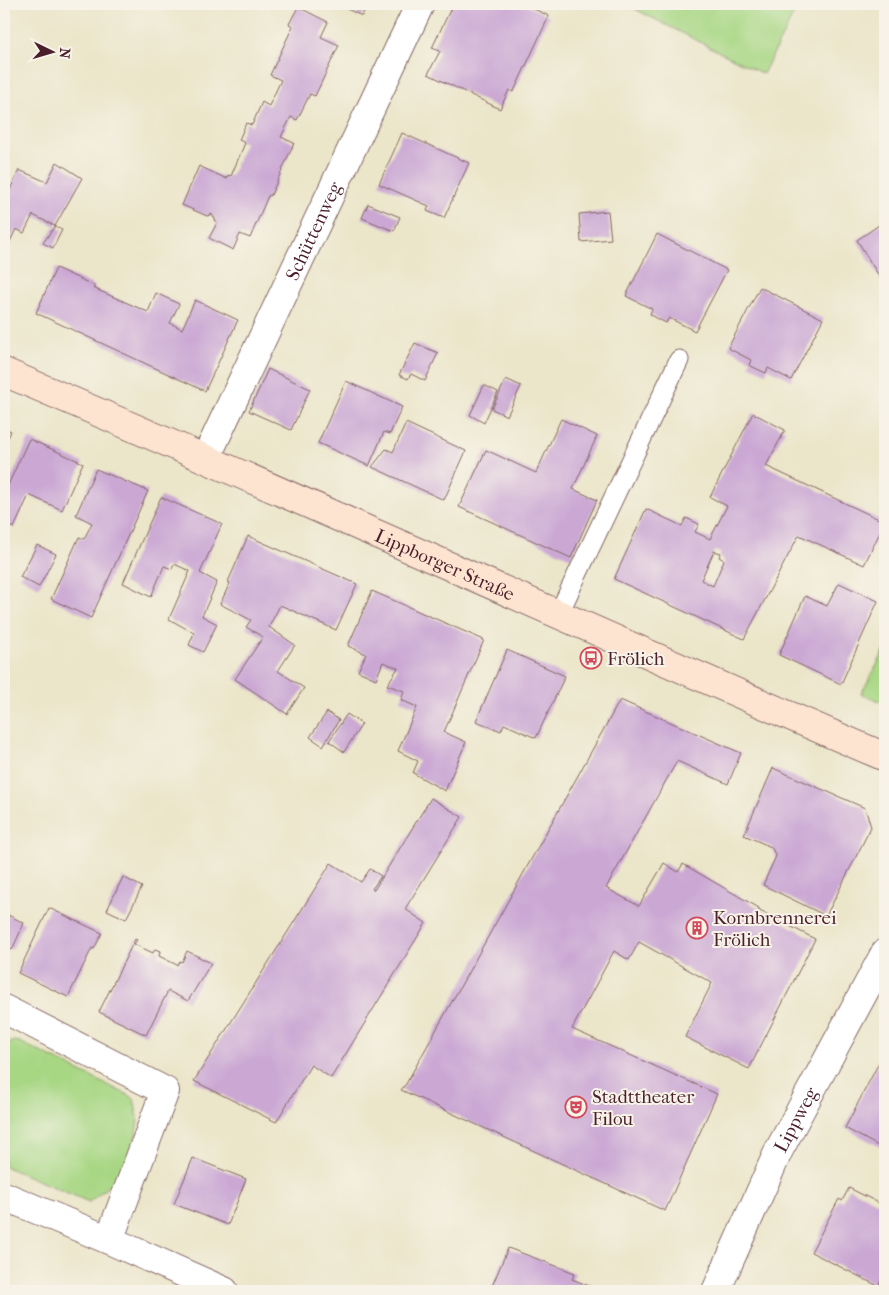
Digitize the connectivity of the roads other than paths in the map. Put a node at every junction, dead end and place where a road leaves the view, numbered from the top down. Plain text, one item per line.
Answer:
1 (420, 4) edge
2 (679, 360) dead end
3 (4, 372) edge
4 (206, 458) junction
5 (558, 615) junction
6 (885, 757) edge
7 (885, 953) edge
8 (4, 1009) edge
9 (4, 1196) edge
10 (109, 1240) junction
11 (224, 1291) edge
12 (716, 1291) edge

1 - 4 street, Schüttenweg
2 - 5 lane
3 - 4 main road, Lippborger Straße
4 - 5 main road, Lippborger Straße
5 - 6 main road, Lippborger Straße
7 - 12 street, Lippweg
8 - 10 street
9 - 10 street
10 - 11 street

